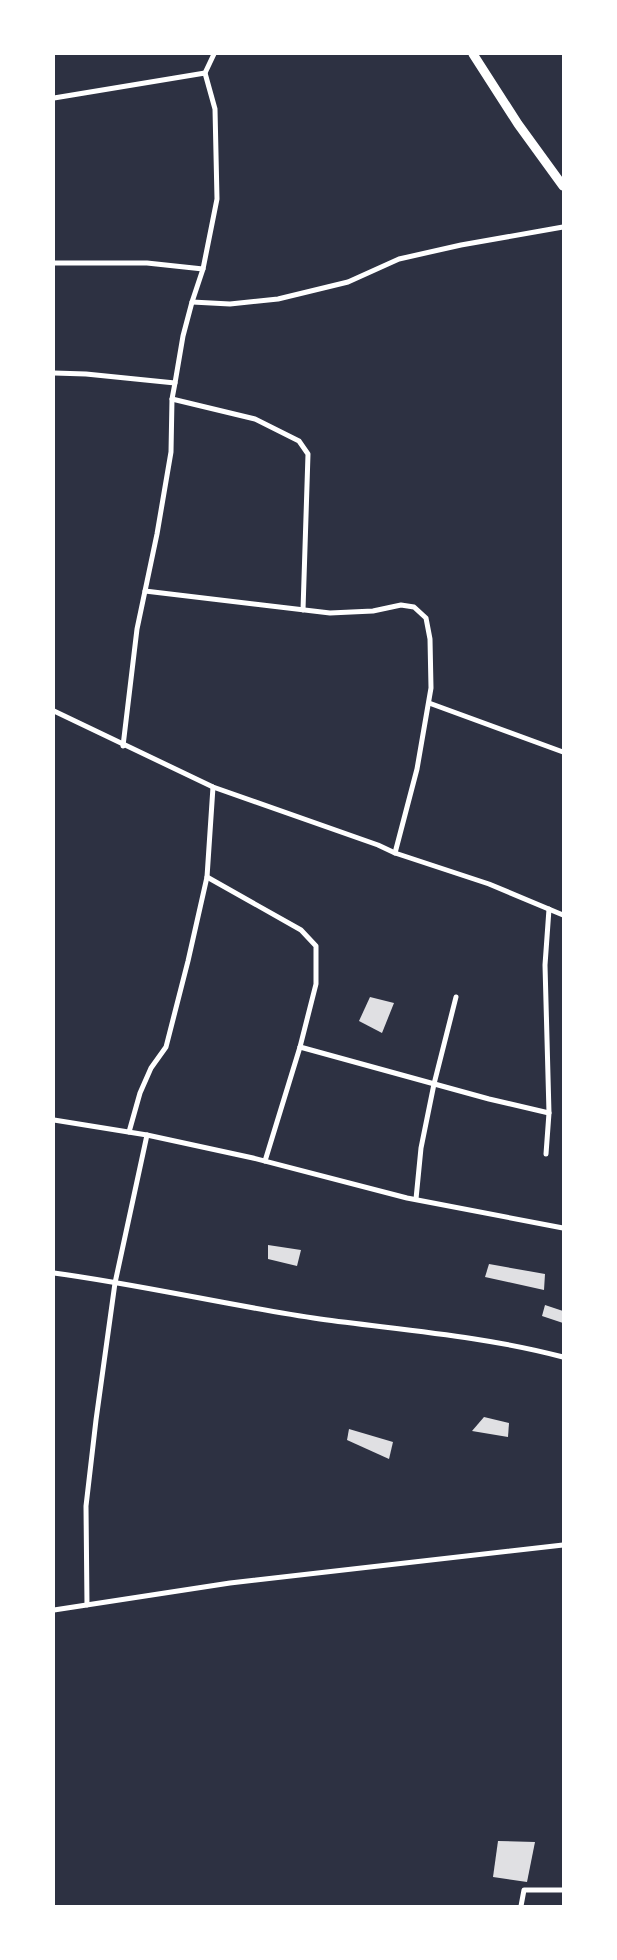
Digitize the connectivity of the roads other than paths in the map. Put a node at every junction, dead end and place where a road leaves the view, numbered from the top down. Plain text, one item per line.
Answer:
1 (214, 54) edge
2 (473, 54) edge
3 (205, 73) junction
4 (54, 98) edge
5 (563, 186) edge
6 (563, 226) edge
7 (54, 263) edge
8 (203, 269) junction
9 (192, 302) junction
10 (54, 373) edge
11 (175, 382) junction
12 (172, 399) junction
13 (145, 591) junction
14 (302, 610) junction
15 (429, 703) junction
16 (54, 711) edge
17 (123, 746) junction
18 (563, 752) edge
19 (213, 787) junction
20 (395, 853) junction
21 (208, 877) junction
22 (549, 909) junction
23 (563, 915) edge
24 (456, 997) dead end
25 (300, 1047) junction
26 (434, 1084) junction
27 (549, 1113) junction
28 (54, 1120) edge
29 (128, 1132) junction
30 (147, 1135) junction
31 (546, 1154) dead end
32 (264, 1160) junction
33 (416, 1199) junction
34 (563, 1228) edge
35 (54, 1273) edge
36 (115, 1282) junction
37 (563, 1357) edge
38 (563, 1545) edge
39 (87, 1605) junction
40 (54, 1610) edge
41 (563, 1890) edge
42 (521, 1906) edge

1 - 3 street
2 - 5 street
3 - 4 street
3 - 8 street
6 - 9 street
7 - 8 street
8 - 9 street
9 - 11 street
10 - 11 street
11 - 12 street
12 - 13 street
12 - 14 street
13 - 14 street
13 - 17 street
14 - 15 street
15 - 18 street
15 - 20 street
16 - 17 street
17 - 19 street
19 - 20 street
19 - 21 street
20 - 22 street
21 - 25 street
21 - 29 street
22 - 23 street
22 - 27 street
24 - 26 street
25 - 26 street
25 - 32 street
26 - 27 street
26 - 33 street
27 - 31 street
28 - 29 street
29 - 30 street
30 - 32 street
30 - 36 street
32 - 33 street
33 - 34 street
35 - 36 street
36 - 37 street
36 - 39 street
38 - 39 street
39 - 40 street
41 - 42 street

